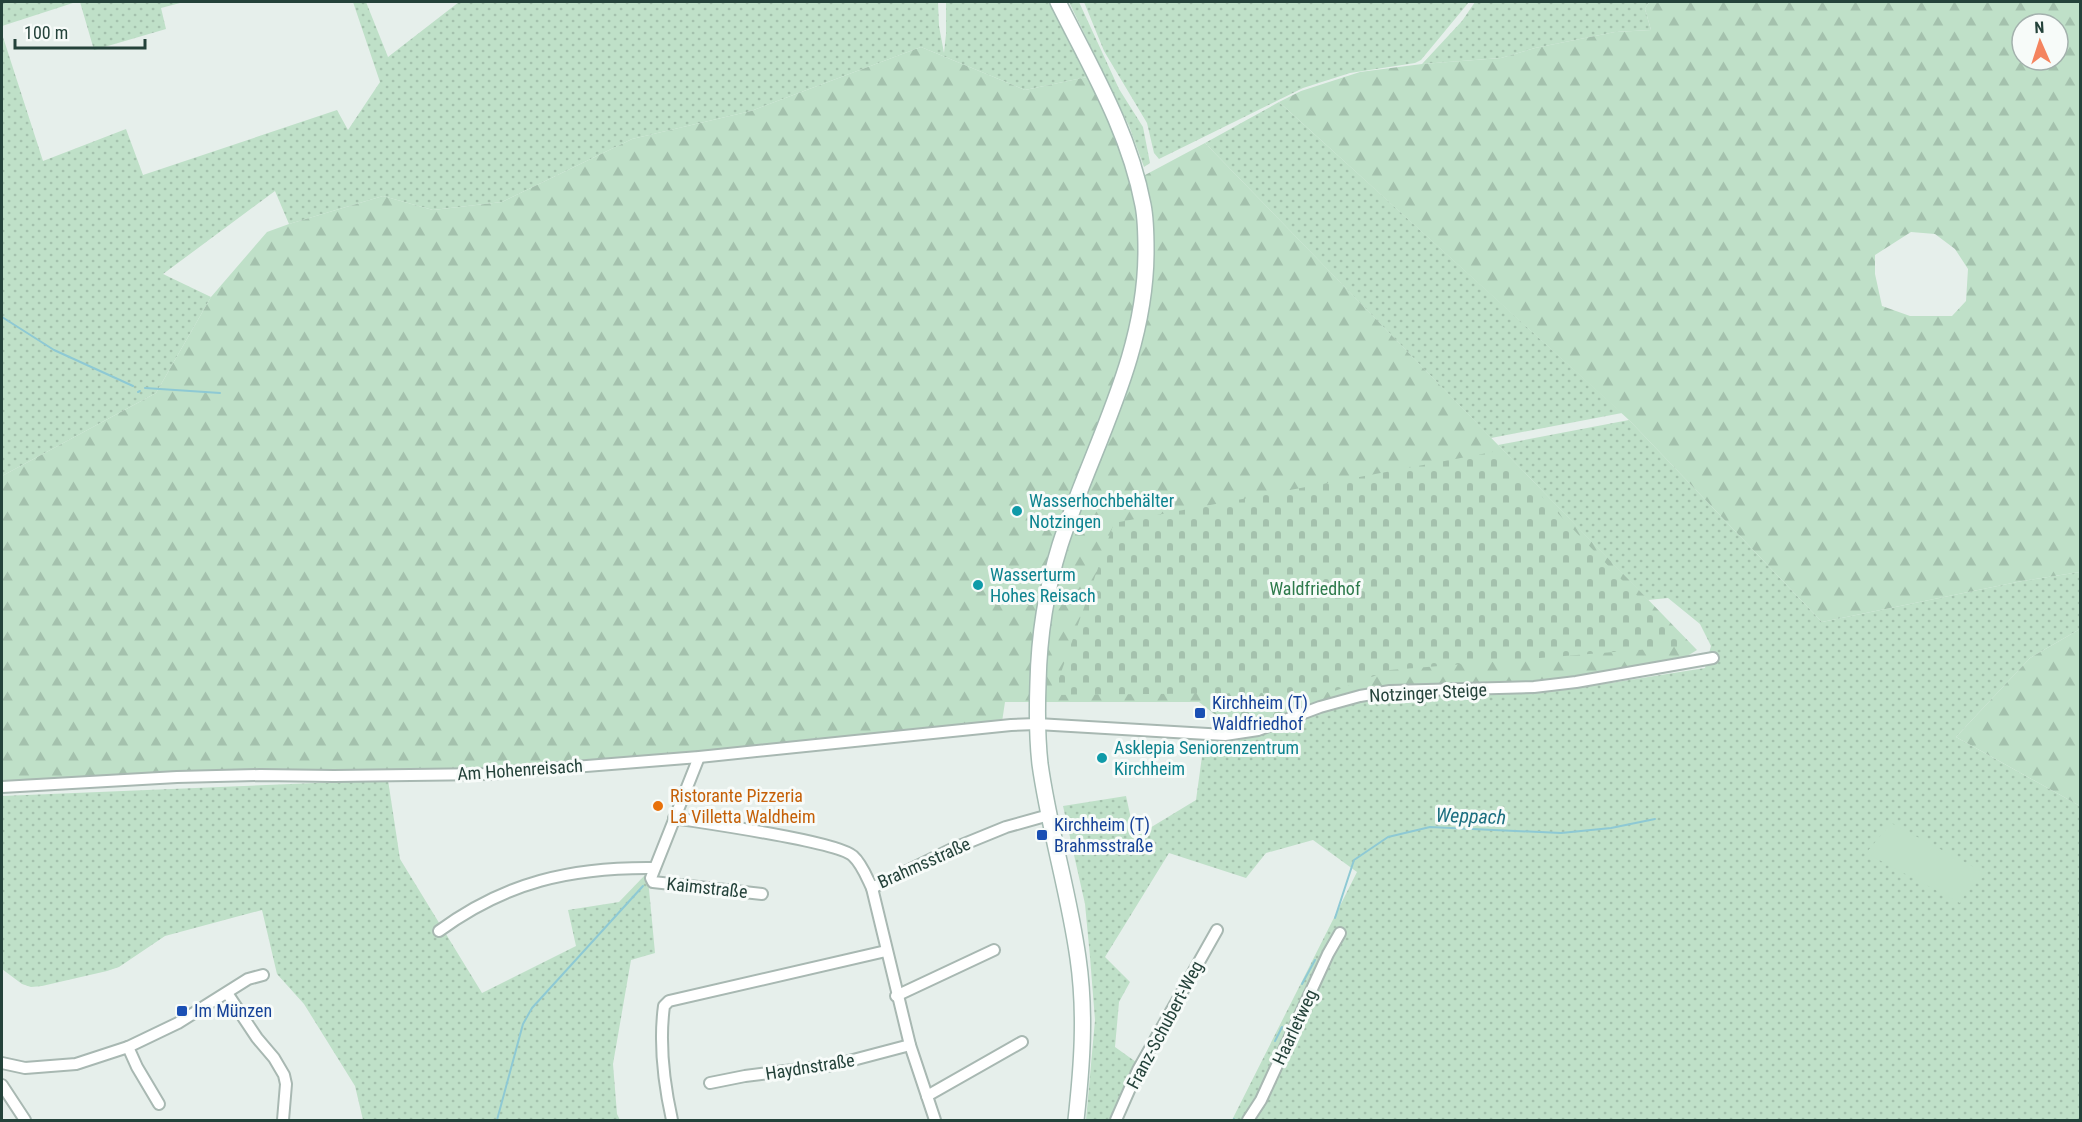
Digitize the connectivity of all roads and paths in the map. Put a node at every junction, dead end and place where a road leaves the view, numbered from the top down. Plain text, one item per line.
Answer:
1 (1058, 2) edge
2 (1713, 658) dead end
3 (1037, 724) junction
4 (699, 757) junction
5 (2, 786) edge
6 (1049, 815) junction
7 (674, 818) junction
8 (654, 868) junction
9 (872, 888) junction
10 (762, 894) dead end
11 (1217, 930) dead end
12 (439, 931) dead end
13 (1340, 933) dead end
14 (994, 950) dead end
15 (886, 951) junction
16 (263, 975) dead end
17 (227, 993) junction
18 (896, 996) junction
19 (1022, 1042) dead end
20 (910, 1045) junction
21 (128, 1047) junction
22 (2, 1063) edge
23 (710, 1083) dead end
24 (2, 1085) edge
25 (927, 1096) junction
26 (159, 1104) dead end
27 (25, 1120) edge
28 (283, 1120) edge
29 (672, 1120) edge
30 (935, 1120) edge
31 (1076, 1120) edge
32 (1116, 1120) edge
33 (1248, 1120) edge

1 - 3 main road
2 - 3 street, Notzinger Steige
3 - 4 street, Am Hohenreisach
3 - 6 main road
4 - 5 street, Am Hohenreisach
4 - 7 street
6 - 9 street, Brahmsstraße
6 - 31 main road
7 - 8 street
7 - 9 street, Brahmsstraße
8 - 10 street, Kaimstraße
8 - 12 street
9 - 15 street
11 - 32 street, Franz-Schubert-Weg
13 - 33 street, Haarletweg
14 - 18 street
15 - 18 street
15 - 29 street
16 - 17 street
17 - 21 street
17 - 28 street
18 - 20 street
19 - 25 street
20 - 23 street, Haydnstraße
20 - 25 street
21 - 22 street
21 - 26 street
24 - 27 street
25 - 30 street

